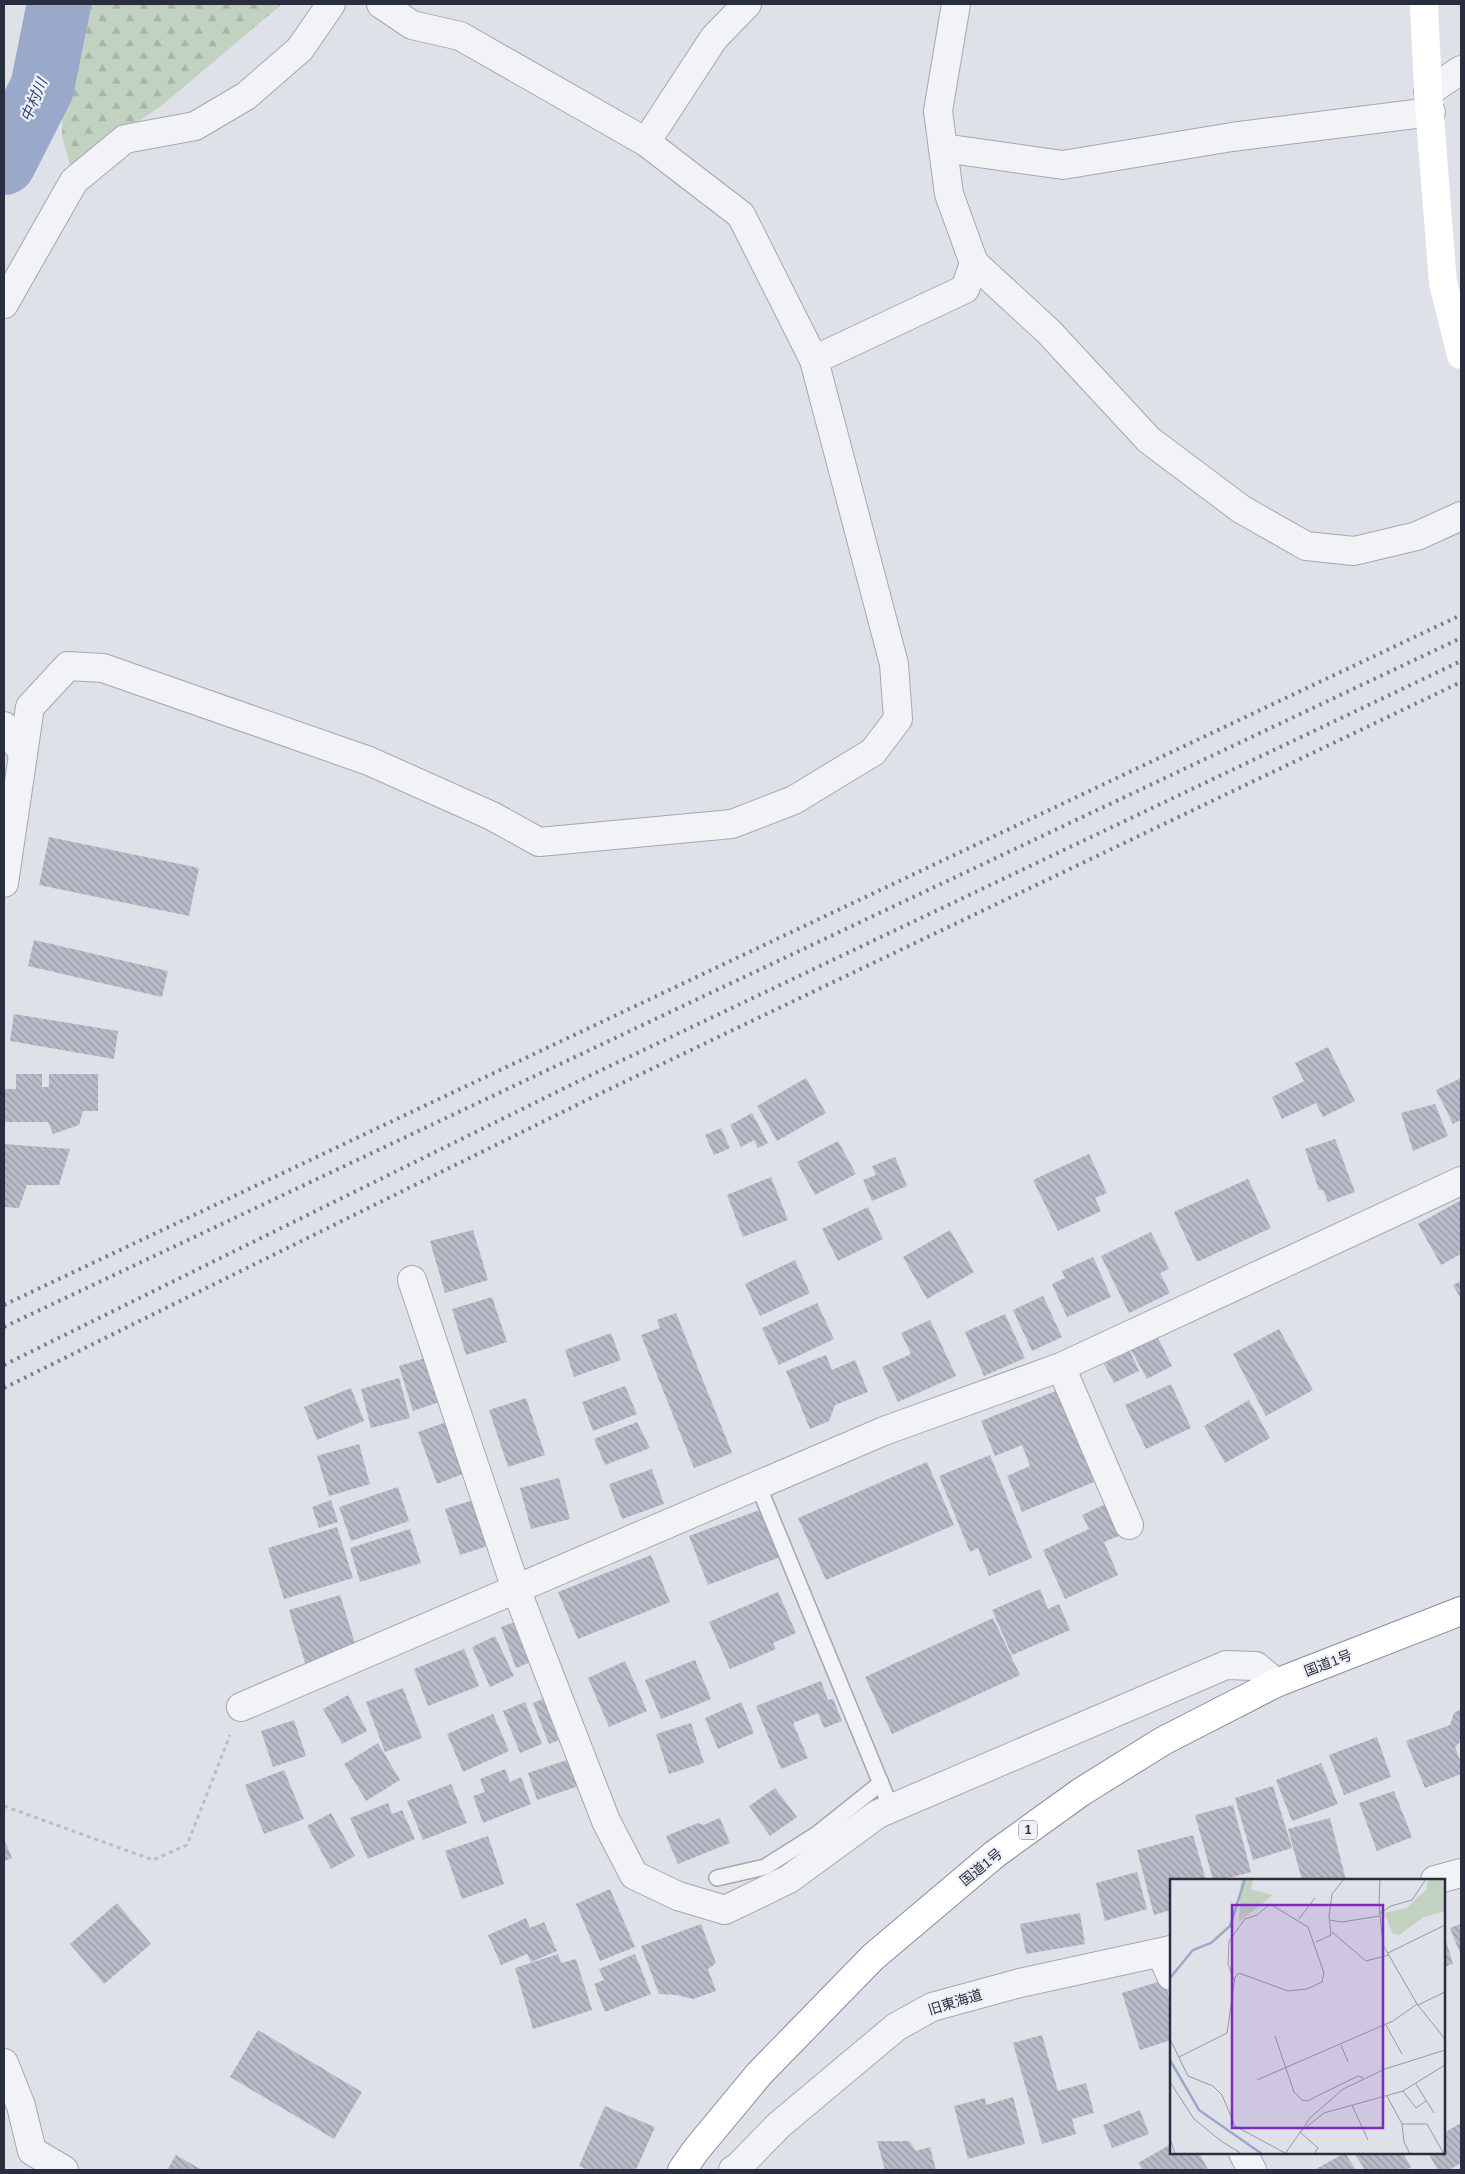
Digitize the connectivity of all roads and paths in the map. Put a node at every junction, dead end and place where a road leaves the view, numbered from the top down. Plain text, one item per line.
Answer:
1 (331, 4) edge
2 (381, 4) edge
3 (747, 4) edge
4 (956, 4) edge
5 (1424, 4) edge
6 (1461, 70) edge
7 (1430, 102) junction
8 (646, 142) junction
9 (943, 148) junction
10 (974, 263) junction
11 (4, 304) edge
12 (1461, 355) edge
13 (814, 360) junction
14 (1461, 516) edge
15 (4, 726) edge
16 (22, 753) junction
17 (4, 883) edge
18 (1461, 1181) edge
19 (412, 1280) dead end
20 (1061, 1367) junction
21 (758, 1485) junction
22 (1129, 1525) dead end
23 (516, 1589) junction
24 (1461, 1611) edge
25 (1276, 1683) junction
26 (241, 1707) joint
27 (880, 1783) junction
28 (4, 1806) edge
29 (891, 1808) junction
30 (1461, 1873) edge
31 (718, 1878) dead end
32 (1439, 1879) edge
33 (1168, 1960) edge
34 (4, 2062) edge
35 (1244, 2154) edge
36 (64, 2170) edge
37 (682, 2170) edge
38 (732, 2170) edge
39 (1252, 2170) edge

1 - 11 street
2 - 8 street
3 - 8 street
4 - 9 street
5 - 7 main road
6 - 7 street
7 - 9 street
7 - 12 main road
8 - 13 street
9 - 10 street
10 - 13 street
10 - 14 street
13 - 16 street
15 - 16 street
16 - 17 street
18 - 20 street
19 - 23 street
20 - 21 street
20 - 22 street
21 - 23 street
21 - 27 lane
23 - 26 street
23 - 29 street
24 - 25 main road, 国道1号 / 1
25 - 29 street
25 - 37 main road, 国道1号 / 1
26 - 28 path
27 - 29 lane
27 - 31 lane
30 - 32 street
33 - 38 street, 旧東海道
34 - 36 street
35 - 39 street

